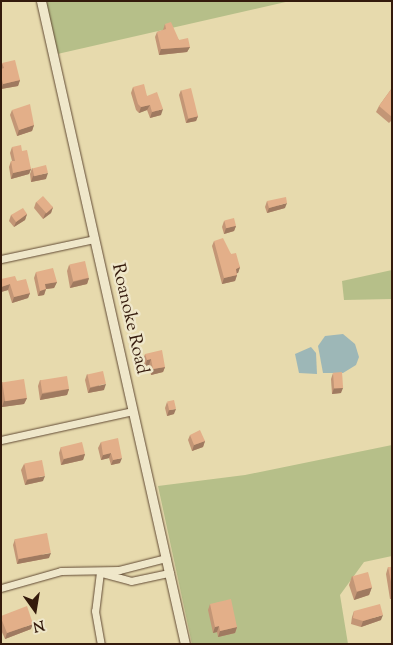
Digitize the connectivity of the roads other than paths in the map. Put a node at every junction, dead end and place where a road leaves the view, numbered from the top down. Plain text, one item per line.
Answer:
1 (41, 1) edge
2 (94, 239) junction
3 (1, 259) edge
4 (133, 412) junction
5 (1, 440) edge
6 (166, 558) junction
7 (100, 572) junction
8 (170, 573) junction
9 (1, 588) edge
10 (101, 644) edge
11 (185, 644) edge

1 - 2 street, Roanoke Road
2 - 3 street
2 - 4 street, Roanoke Road
4 - 5 street
4 - 6 street, Roanoke Road
6 - 7 street
6 - 8 street, Roanoke Road
7 - 8 street
7 - 9 street
7 - 10 street
8 - 11 street, Roanoke Road

